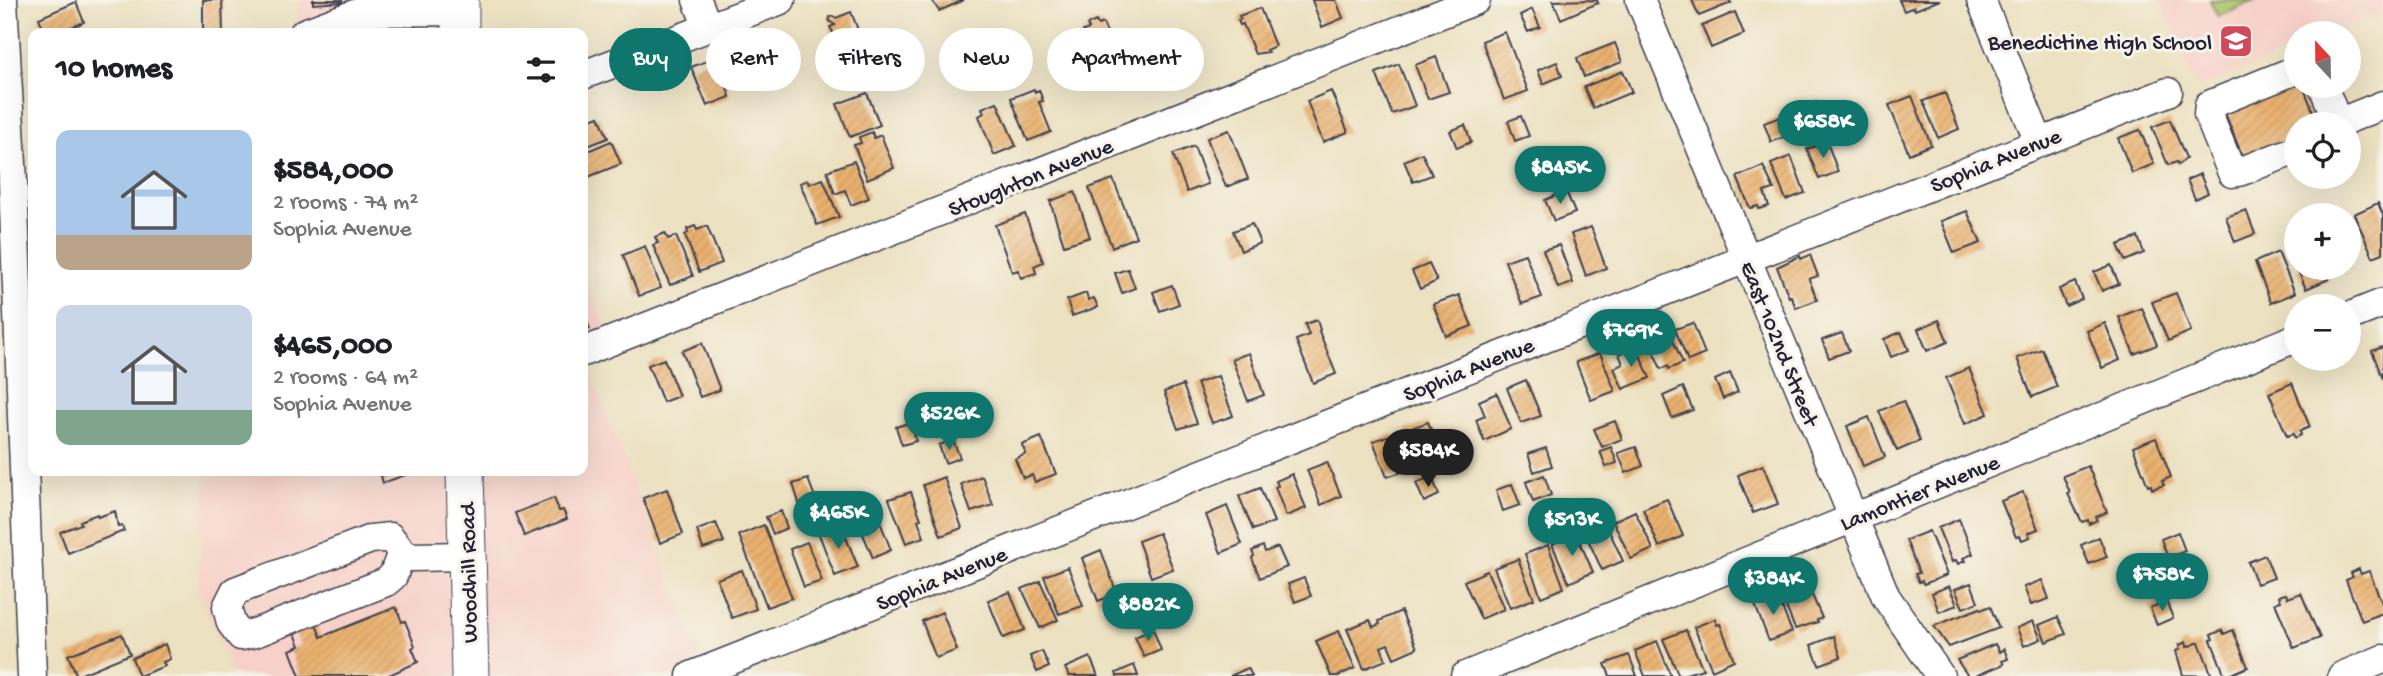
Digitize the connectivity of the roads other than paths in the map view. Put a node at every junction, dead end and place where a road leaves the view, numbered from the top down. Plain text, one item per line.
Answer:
1 (3, 0) edge
2 (697, 0) edge
3 (781, 0) edge
4 (1476, 0) edge
5 (1640, 0) edge
6 (1981, 0) edge
7 (460, 15) edge
8 (317, 28) edge
9 (708, 28) joint
10 (706, 29) edge
11 (588, 73) edge
12 (2284, 75) edge
13 (2168, 92) dead end
14 (2383, 106) edge
15 (2361, 115) edge
16 (21, 117) edge
17 (2039, 142) junction
18 (2284, 155) edge
19 (1746, 258) junction
20 (2383, 303) edge
21 (2361, 312) edge
22 (2284, 343) edge
23 (588, 350) edge
24 (465, 476) edge
25 (1853, 517) junction
26 (402, 552) junction
27 (467, 556) junction
28 (2383, 659) edge
29 (32, 676) edge
30 (470, 676) edge
31 (691, 676) edge
32 (1465, 676) edge
33 (1940, 676) edge
34 (2343, 676) edge

1 - 16 street
2 - 9 street
3 - 9 street
4 - 23 street, Stoughton Avenue
5 - 19 street, East 102nd Street
6 - 17 street
7 - 8 street
10 - 11 street
12 - 18 street
13 - 17 street, Sophia Avenue
14 - 15 street
16 - 29 street
17 - 19 street, Sophia Avenue
19 - 25 street, East 102nd Street
19 - 31 street, Sophia Avenue
20 - 21 street
22 - 25 street, Lamontier Avenue
24 - 27 main road, Woodhill Road
25 - 32 street, Lamontier Avenue
25 - 33 street, East 102nd Street
26 - 26 street
26 - 27 street
27 - 30 main road, Woodhill Road
28 - 34 street

